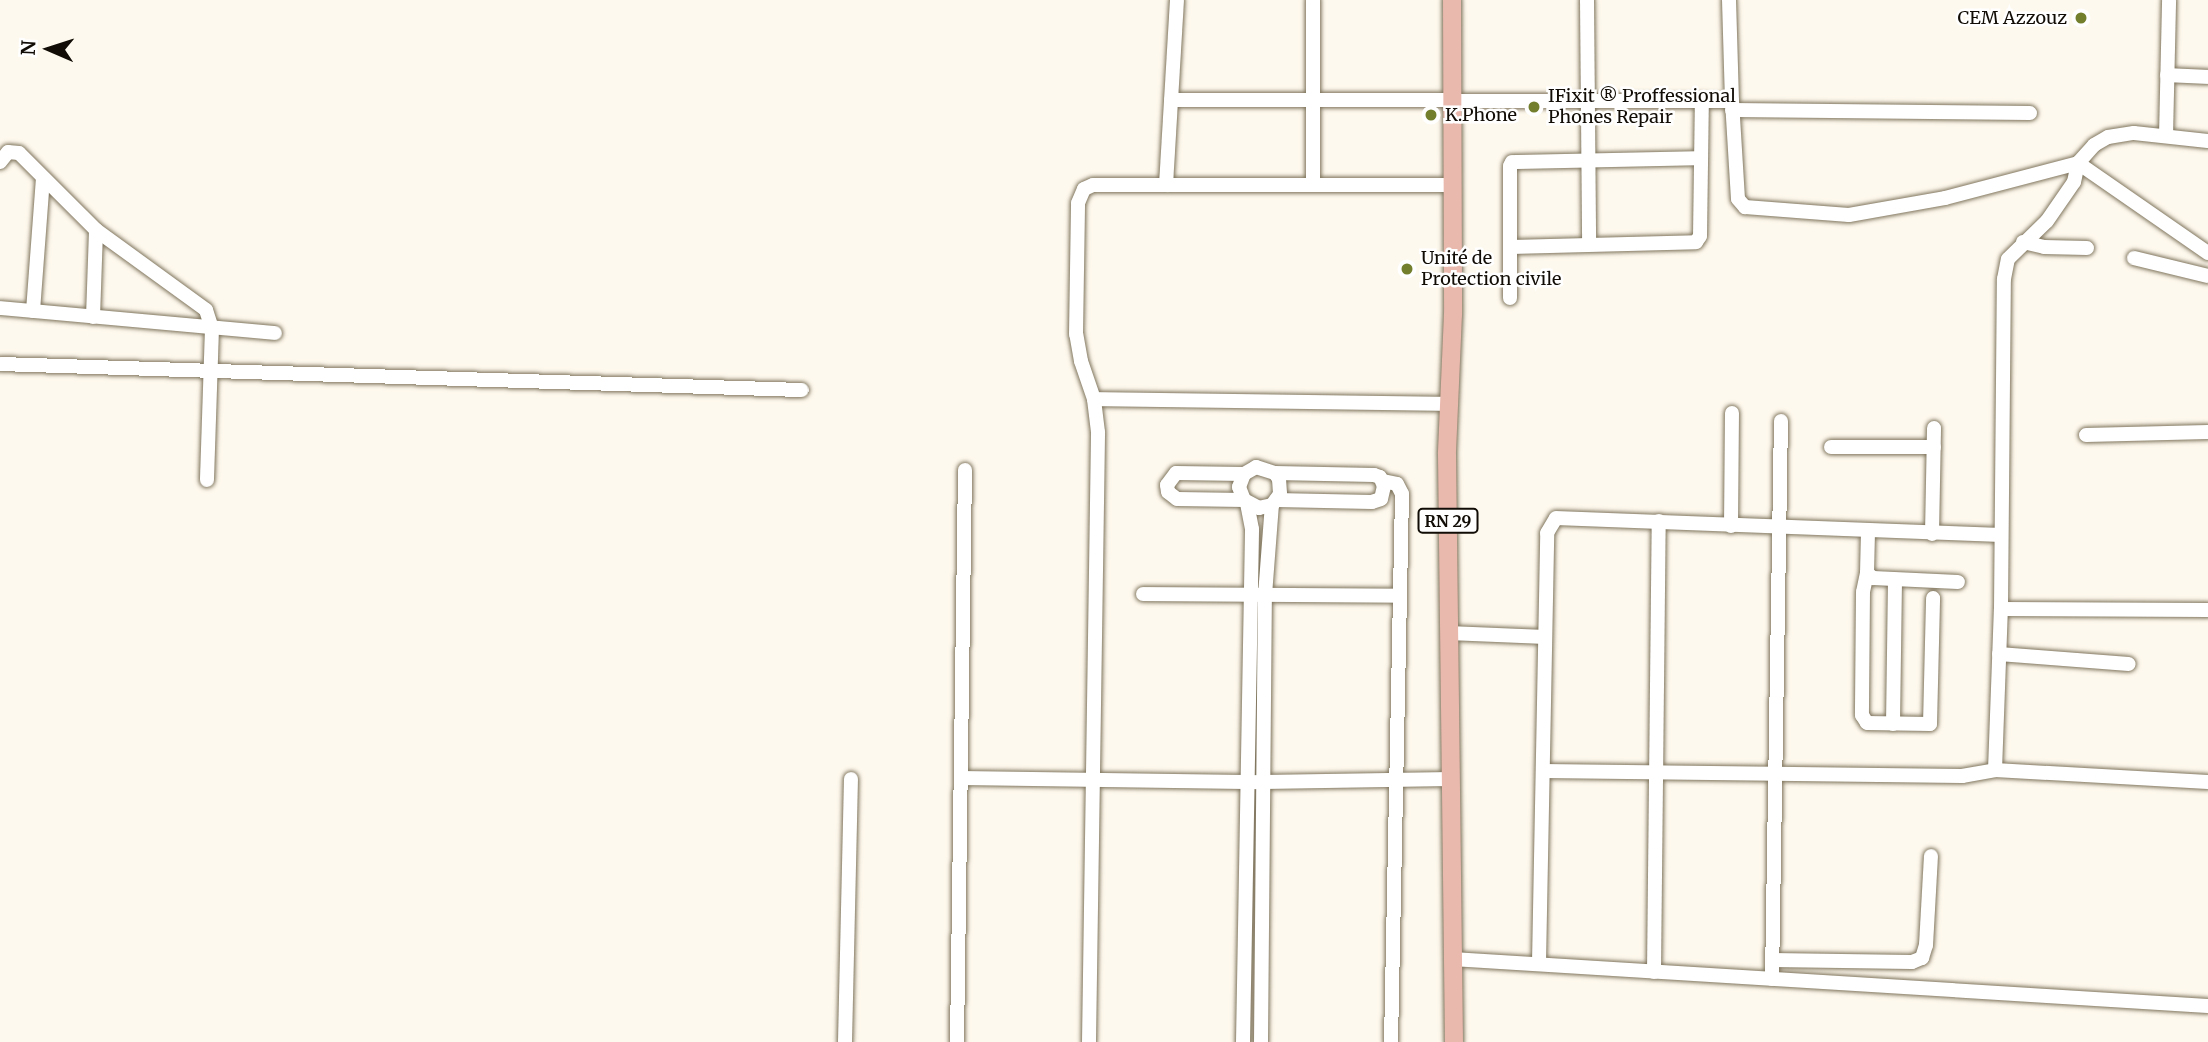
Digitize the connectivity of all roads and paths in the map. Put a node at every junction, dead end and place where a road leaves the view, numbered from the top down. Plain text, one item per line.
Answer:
1 (1177, 0) edge
2 (1312, 0) edge
3 (1452, 0) edge
4 (1587, 0) edge
5 (1729, 0) edge
6 (2169, 0) edge
7 (2167, 75) junction
8 (2208, 77) edge
9 (1171, 100) junction
10 (1587, 100) junction
11 (1702, 100) junction
12 (1313, 101) junction
13 (1452, 102) junction
14 (1732, 105) junction
15 (2030, 113) dead end
16 (2166, 136) junction
17 (2208, 141) edge
18 (1701, 158) junction
19 (1588, 159) junction
20 (0, 162) edge
21 (2078, 163) junction
22 (43, 178) junction
23 (1166, 185) junction
24 (1313, 185) junction
25 (1452, 185) junction
26 (96, 230) junction
27 (2024, 242) junction
28 (1589, 244) junction
29 (1511, 247) junction
30 (2087, 248) dead end
31 (2208, 253) edge
32 (2134, 258) dead end
33 (2208, 276) edge
34 (1510, 298) dead end
35 (0, 308) edge
36 (33, 311) junction
37 (93, 317) junction
38 (212, 328) junction
39 (275, 333) dead end
40 (0, 364) edge
41 (210, 369) junction
42 (802, 390) dead end
43 (1094, 400) junction
44 (1449, 404) junction
45 (1732, 413) dead end
46 (1781, 421) dead end
47 (1934, 428) dead end
48 (2208, 432) edge
49 (2086, 435) dead end
50 (1831, 447) dead end
51 (1934, 447) junction
52 (965, 470) dead end
53 (1275, 473) junction
54 (1244, 474) junction
55 (207, 480) dead end
56 (1383, 481) junction
57 (1245, 502) junction
58 (1274, 502) junction
59 (1659, 521) junction
60 (1731, 526) junction
61 (1778, 528) junction
62 (1868, 532) junction
63 (1932, 534) junction
64 (2001, 535) junction
65 (1867, 573) junction
66 (1895, 581) junction
67 (1958, 582) dead end
68 (1143, 594) dead end
69 (1258, 594) junction
70 (1400, 596) junction
71 (1933, 598) dead end
72 (2001, 609) junction
73 (2208, 610) edge
74 (1449, 633) junction
75 (1545, 637) junction
76 (1999, 654) junction
77 (2129, 664) dead end
78 (1893, 724) junction
79 (1995, 770) junction
80 (1543, 771) junction
81 (1654, 771) junction
82 (1773, 772) junction
83 (961, 778) junction
84 (850, 779) dead end
85 (1093, 779) junction
86 (1451, 779) junction
87 (1396, 780) junction
88 (1248, 782) junction
89 (1263, 782) junction
90 (2208, 782) edge
91 (1931, 856) dead end
92 (1452, 959) junction
93 (1772, 960) junction
94 (1539, 963) junction
95 (1654, 972) junction
96 (1772, 979) junction
97 (1245, 984) junction
98 (1262, 985) junction
99 (2208, 1006) edge
100 (845, 1042) edge
101 (957, 1042) edge
102 (1089, 1042) edge
103 (1243, 1042) edge
104 (1261, 1042) edge
105 (1391, 1042) edge
106 (1454, 1042) edge

1 - 9 street
2 - 12 street
3 - 13 main road, RN 29
4 - 10 street
5 - 14 street
6 - 7 street
7 - 8 street
7 - 16 street
9 - 12 street
9 - 23 street
10 - 11 street
10 - 13 street
10 - 19 street
11 - 14 street
11 - 18 street
12 - 13 street
12 - 24 street
13 - 25 main road, RN 29
14 - 15 street
14 - 21 street
16 - 17 street
16 - 21 street
18 - 19 street
18 - 28 street
19 - 28 street
19 - 29 street
20 - 22 street
21 - 27 street
21 - 31 street
22 - 26 street
22 - 36 street
23 - 24 street
23 - 43 street
24 - 25 street
25 - 44 main road, RN 29
26 - 37 street
26 - 38 street
27 - 30 street
27 - 64 street
28 - 29 street
29 - 34 street
32 - 33 street
35 - 36 street
36 - 37 street
37 - 38 street
38 - 39 street
38 - 41 street
40 - 41 street
41 - 42 street
41 - 55 street
43 - 44 street
43 - 85 street
44 - 74 main road, RN 29
45 - 60 street
46 - 61 street
47 - 51 street
48 - 49 street
50 - 51 street
51 - 63 street
52 - 83 street
53 - 54 street
53 - 56 street
53 - 58 street
54 - 57 street
54 - 57 street
56 - 58 street
56 - 70 street
57 - 58 street
57 - 69 street
58 - 69 street
59 - 60 street
59 - 75 street
59 - 81 street
60 - 61 street
61 - 62 street
61 - 82 street
62 - 63 street
62 - 65 street
63 - 64 street
64 - 72 street
65 - 66 street
65 - 78 street
66 - 67 street
66 - 78 street
68 - 69 street
69 - 70 street
69 - 88 street
69 - 89 street
70 - 87 street
71 - 78 street
72 - 73 street
72 - 76 street
74 - 75 street
74 - 86 main road, RN 29
75 - 80 street
76 - 77 street
76 - 79 street
79 - 82 street
79 - 90 street
80 - 81 street
80 - 94 street
81 - 82 street
81 - 95 street
82 - 93 street
83 - 85 street
83 - 101 street
84 - 100 street
85 - 88 street
85 - 102 street
86 - 87 street
86 - 92 main road, RN 29
87 - 89 street
87 - 105 street
88 - 89 street
88 - 97 street
89 - 98 street
91 - 93 street
92 - 94 street
92 - 106 main road, RN 29
93 - 96 street
94 - 95 street
95 - 96 street
96 - 99 street
97 - 98 street
97 - 103 street
98 - 104 street

